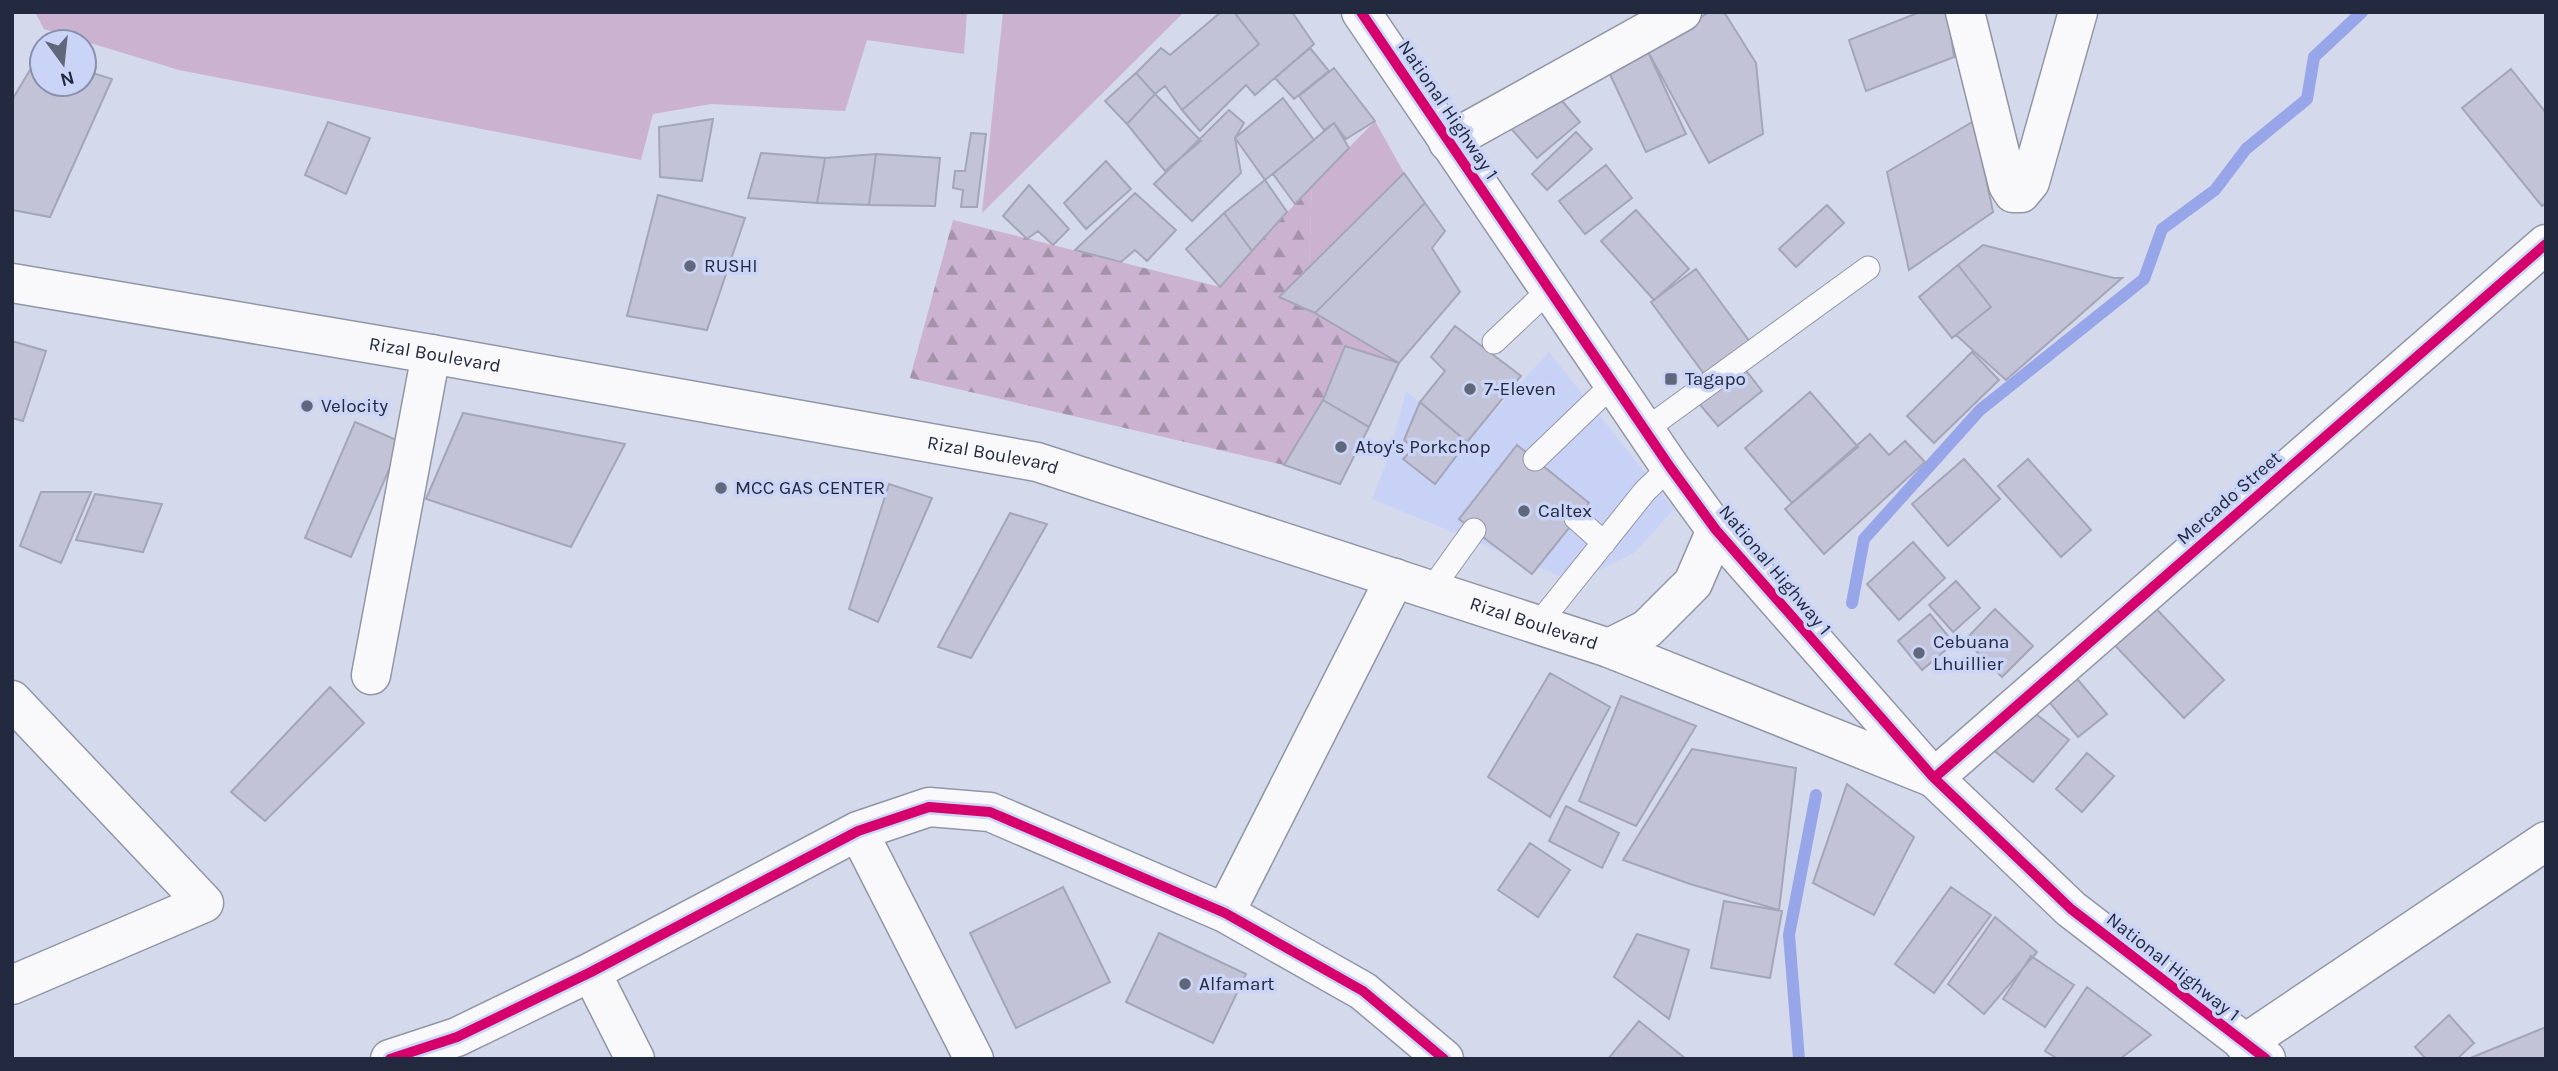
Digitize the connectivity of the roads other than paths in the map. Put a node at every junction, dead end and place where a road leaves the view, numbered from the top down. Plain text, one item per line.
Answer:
1 (1361, 12) edge
2 (1682, 12) edge
3 (1965, 12) edge
4 (2078, 12) edge
5 (1448, 142) junction
6 (2546, 244) edge
7 (1868, 268) dead end
8 (12, 283) edge
9 (1549, 290) junction
10 (1494, 342) dead end
11 (431, 354) junction
12 (1613, 384) junction
13 (1645, 430) junction
14 (1535, 459) dead end
15 (1670, 467) junction
16 (1576, 518) dead end
17 (1474, 530) dead end
18 (1716, 530) junction
19 (1604, 543) junction
20 (1395, 578) junction
21 (1431, 590) junction
22 (1536, 627) junction
23 (1609, 648) junction
24 (371, 675) dead end
25 (12, 700) edge
26 (1934, 778) junction
27 (858, 831) junction
28 (2546, 841) edge
29 (1225, 913) junction
30 (592, 972) junction
31 (12, 985) edge
32 (2255, 1051) edge
33 (390, 1059) edge
34 (635, 1059) edge
35 (974, 1059) edge
36 (1444, 1059) edge

1 - 5 main road, National Highway 1
2 - 5 main road
3 - 4 main road
5 - 9 main road, National Highway 1
6 - 26 main road, Mercado Street
7 - 13 lane
8 - 11 main road, Rizal Boulevard
9 - 10 lane
9 - 12 main road, National Highway 1
11 - 20 main road, Rizal Boulevard
11 - 24 main road
12 - 13 main road, National Highway 1
12 - 14 lane
13 - 15 main road, National Highway 1
15 - 18 main road, National Highway 1
15 - 19 lane
16 - 19 lane
17 - 21 lane
18 - 23 main road
18 - 26 main road, National Highway 1
19 - 22 lane
20 - 21 main road, Rizal Boulevard
20 - 29 main road
21 - 22 main road, Rizal Boulevard
22 - 23 main road, Rizal Boulevard
23 - 26 main road, Rizal Boulevard
25 - 31 main road
26 - 32 main road, National Highway 1
27 - 29 main road
27 - 30 main road
27 - 35 main road
28 - 32 main road
29 - 36 main road
30 - 33 main road
30 - 34 main road

